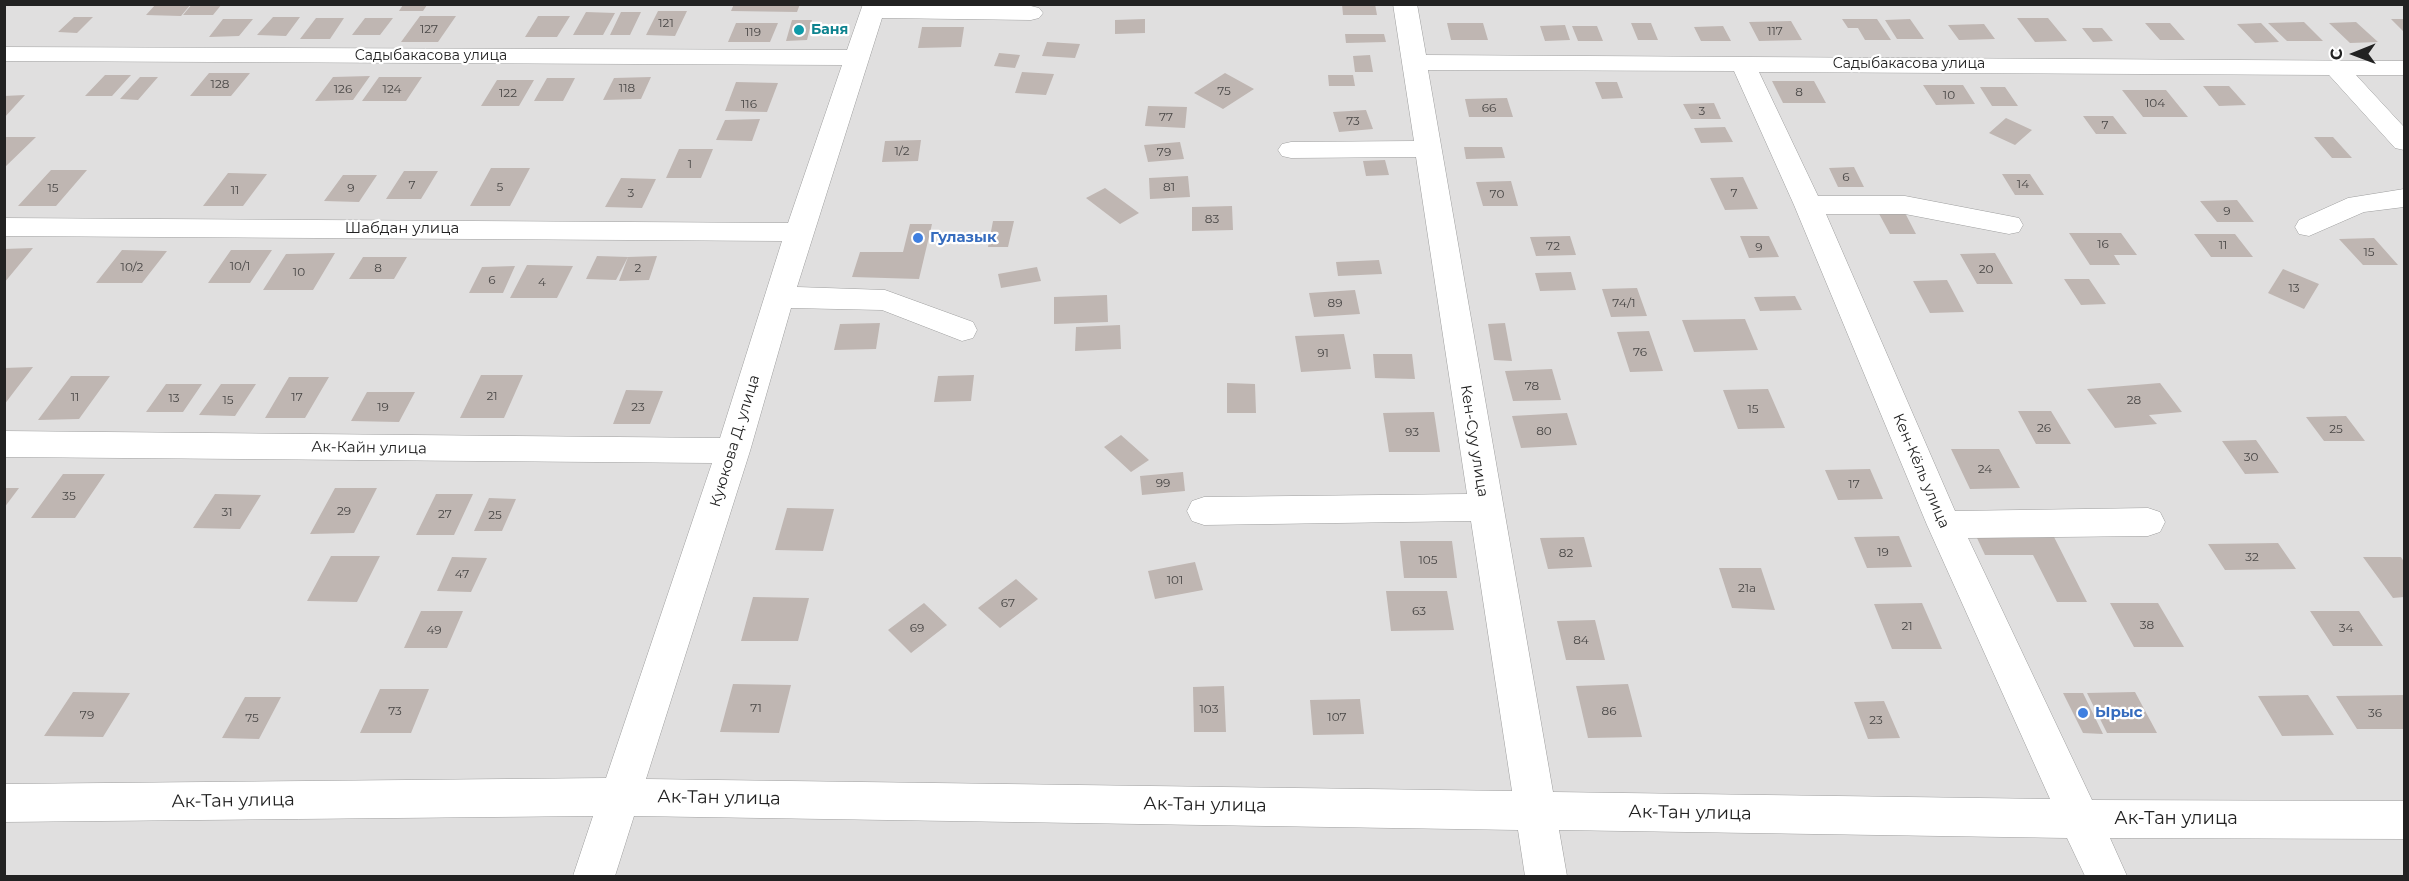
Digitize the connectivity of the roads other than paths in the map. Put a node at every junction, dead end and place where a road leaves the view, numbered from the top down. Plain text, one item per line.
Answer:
1 (1405, 4) edge
2 (874, 8) edge
3 (1031, 13) dead end
4 (4, 54) edge
5 (858, 58) junction
6 (1413, 62) junction
7 (1743, 63) junction
8 (2335, 67) junction
9 (2404, 68) edge
10 (2404, 142) edge
11 (1427, 149) junction
12 (1291, 150) dead end
13 (2404, 198) edge
14 (1808, 205) junction
15 (2008, 225) dead end
16 (4, 227) edge
17 (2309, 227) dead end
18 (799, 232) junction
19 (779, 297) junction
20 (962, 330) dead end
21 (4, 444) edge
22 (733, 451) junction
23 (1485, 507) junction
24 (1204, 511) dead end
25 (2148, 522) dead end
26 (1944, 525) junction
27 (619, 797) junction
28 (4, 803) edge
29 (1536, 810) junction
30 (2080, 819) junction
31 (2404, 820) edge
32 (594, 876) edge
33 (1546, 876) edge
34 (2106, 876) edge

1 - 6 street, Кен-Суу улица
2 - 3 street
2 - 5 street, Куюкова Д. улица
4 - 5 street, Садыбакасова улица
5 - 18 street, Куюкова Д. улица
6 - 7 street, Садыбакасова улица
6 - 11 street, Кен-Суу улица
7 - 8 street, Садыбакасова улица
7 - 14 street, Кен-Кёль улица
8 - 9 street, Садыбакасова улица
8 - 10 street
11 - 12 street
11 - 23 street, Кен-Суу улица
13 - 17 street
14 - 15 street
14 - 26 street, Кен-Кёль улица
16 - 18 street, Шабдан улица
18 - 19 street, Куюкова Д. улица
19 - 20 street
19 - 22 street, Куюкова Д. улица
21 - 22 street, Ак-Кайн улица
22 - 27 street, Куюкова Д. улица
23 - 24 street
23 - 29 street, Кен-Суу улица
25 - 26 street
26 - 30 street, Кен-Кёль улица
27 - 28 street, Ак-Тан улица
27 - 29 street, Ак-Тан улица
27 - 32 street, Куюкова Д. улица
29 - 30 street, Ак-Тан улица
29 - 33 street, Кен-Суу улица
30 - 31 street, Ак-Тан улица
30 - 34 street, Кен-Кёль улица

